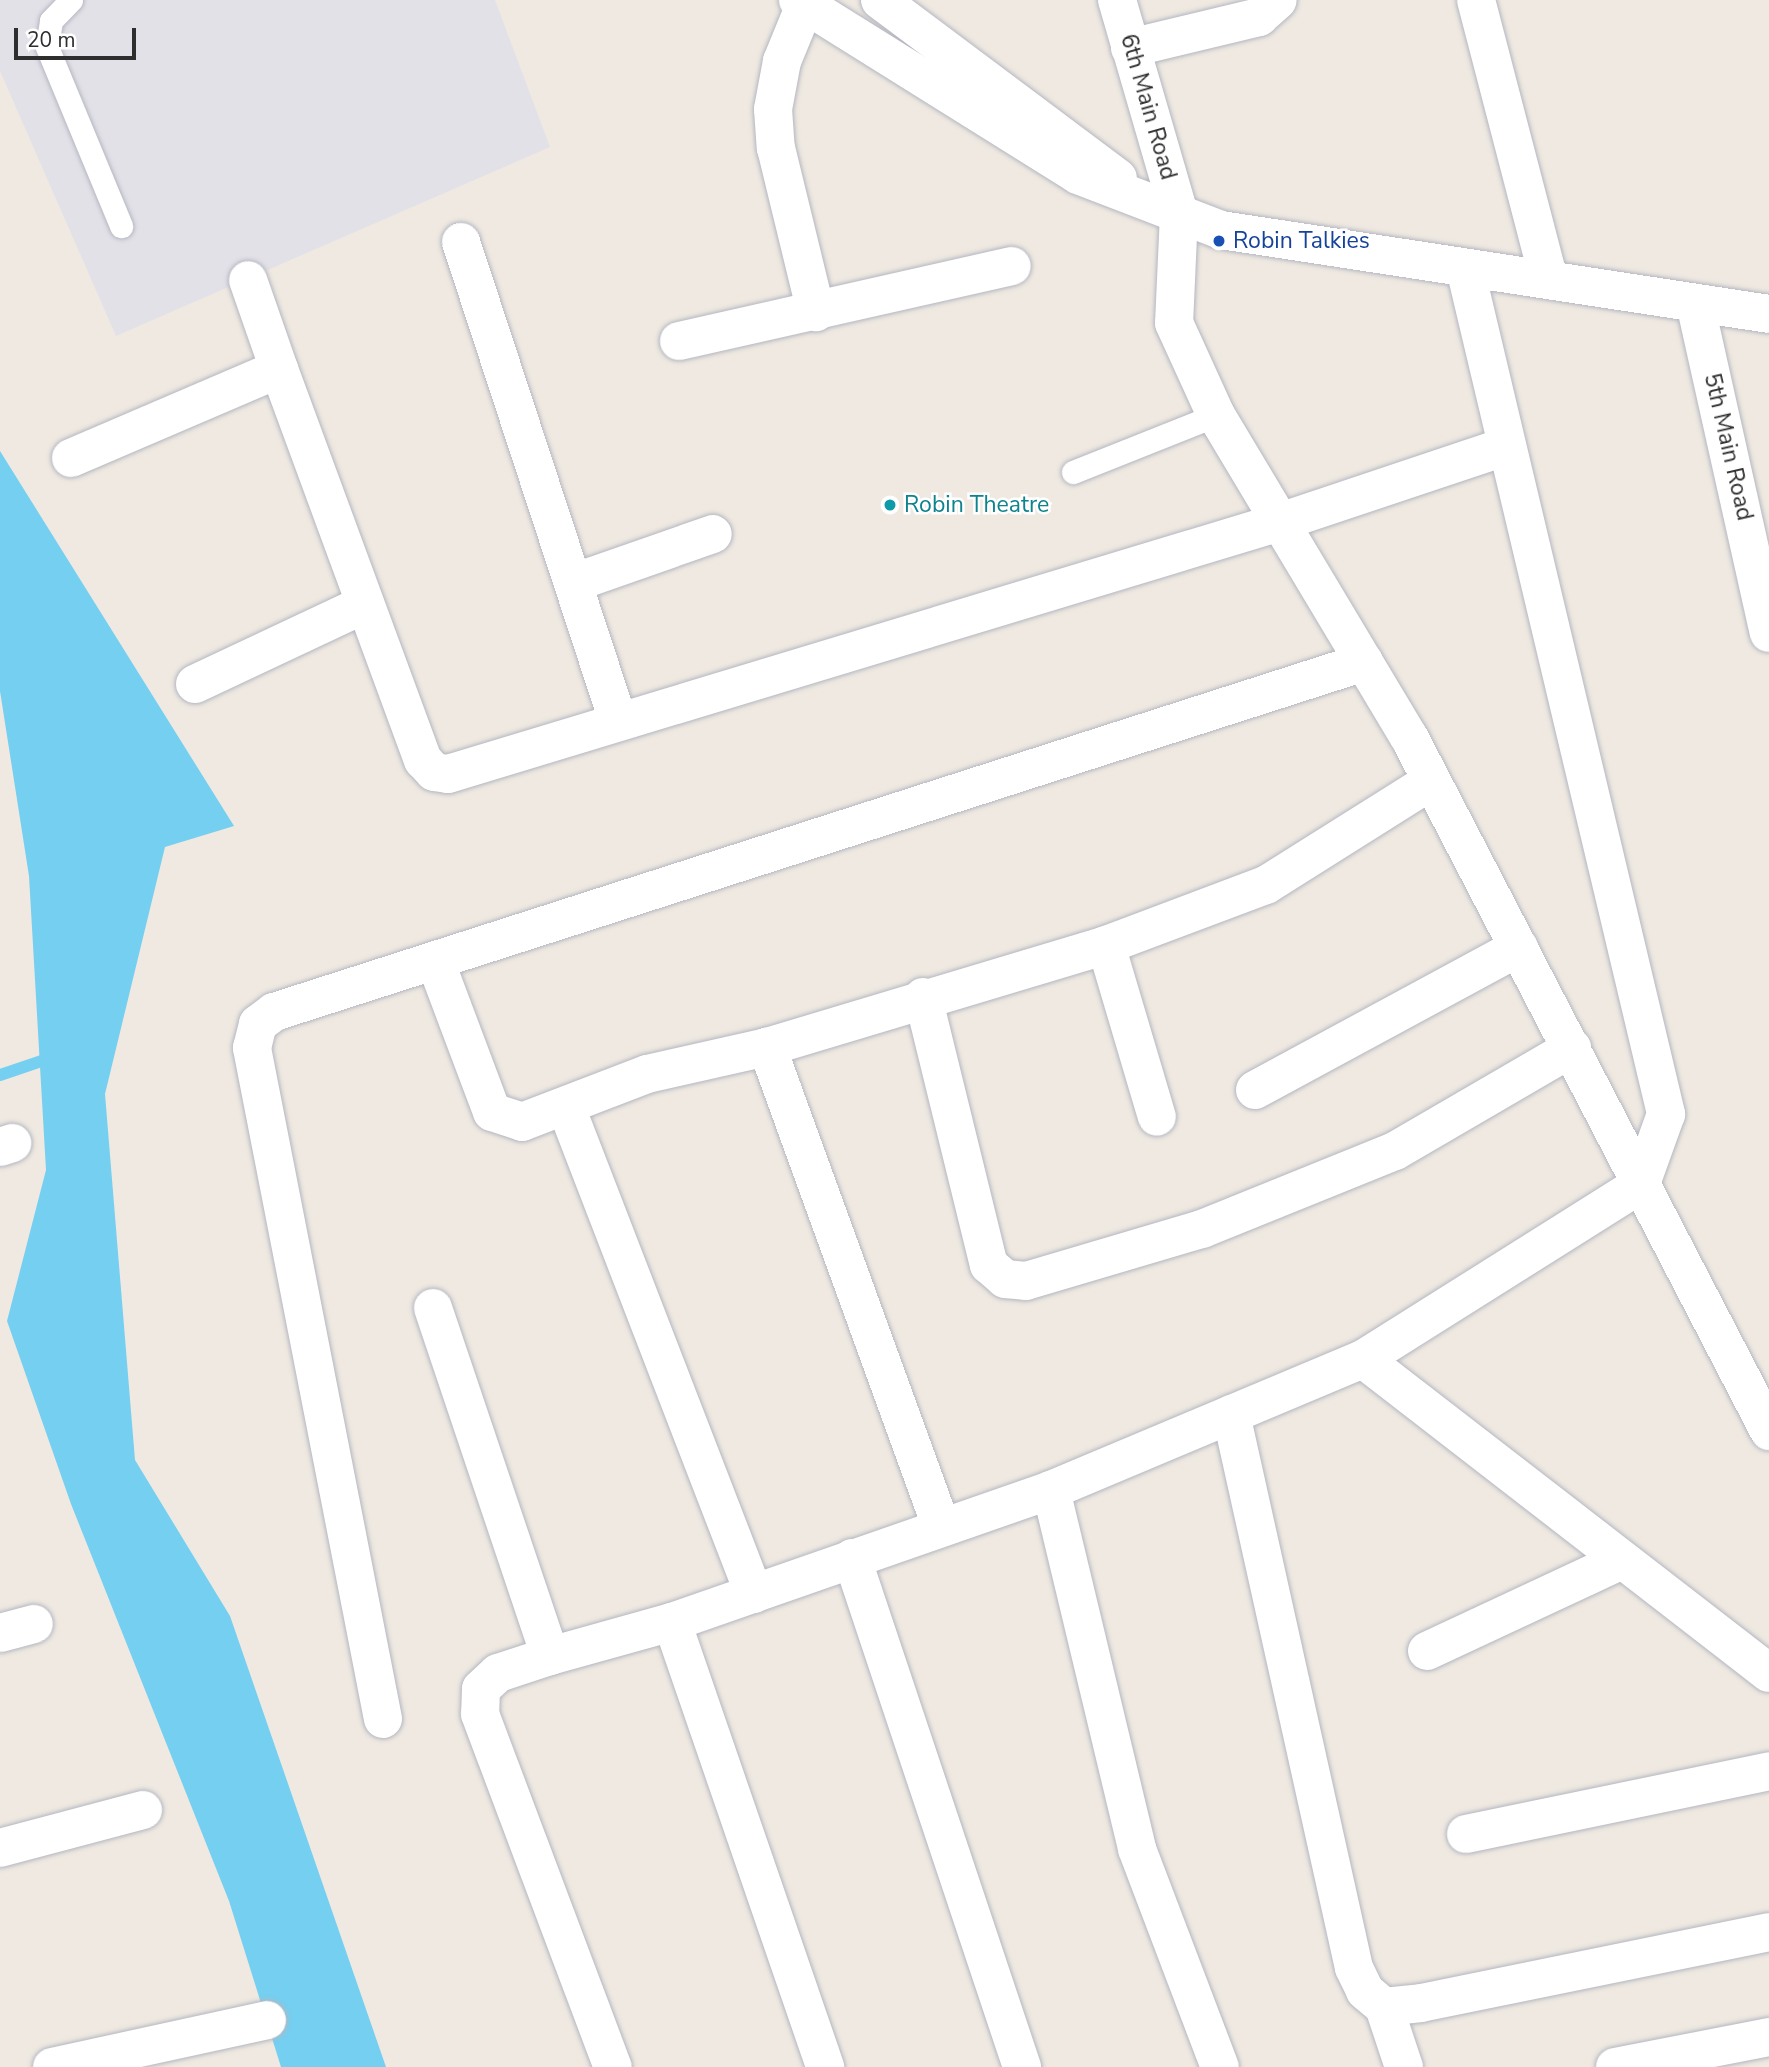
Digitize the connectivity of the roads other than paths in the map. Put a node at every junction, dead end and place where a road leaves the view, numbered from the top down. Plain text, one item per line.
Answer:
1 (71, 0) edge
2 (880, 0) edge
3 (1118, 0) edge
4 (1278, 0) edge
5 (1476, 0) edge
6 (801, 3) edge
7 (1130, 48) junction
8 (1136, 197) junction
9 (1178, 214) junction
10 (121, 226) dead end
11 (461, 242) dead end
12 (1012, 265) dead end
13 (1465, 268) junction
14 (248, 280) dead end
15 (1549, 280) junction
16 (1695, 303) junction
17 (816, 312) junction
18 (1769, 314) edge
19 (679, 341) dead end
20 (279, 369) junction
21 (1216, 415) junction
22 (1507, 446) junction
23 (71, 458) dead end
24 (1073, 472) dead end
25 (1280, 522) junction
26 (713, 534) dead end
27 (573, 583) junction
28 (365, 604) junction
29 (1769, 633) edge
30 (1364, 662) junction
31 (195, 684) dead end
32 (618, 721) junction
33 (1431, 781) junction
34 (1106, 945) junction
35 (1519, 947) junction
36 (436, 963) junction
37 (923, 997) junction
38 (766, 1047) junction
39 (1572, 1048) junction
40 (1255, 1090) dead end
41 (566, 1107) junction
42 (1157, 1117) dead end
43 (1641, 1184) junction
44 (433, 1308) dead end
45 (1363, 1359) junction
46 (1231, 1414) junction
47 (1769, 1431) edge
48 (1051, 1490) junction
49 (941, 1526) junction
50 (852, 1558) junction
51 (1622, 1560) junction
52 (754, 1594) junction
53 (672, 1622) junction
54 (1427, 1651) dead end
55 (550, 1656) junction
56 (1769, 1673) edge
57 (383, 1719) dead end
58 (1769, 1771) edge
59 (143, 1810) dead end
60 (1466, 1833) dead end
61 (0, 1848) edge
62 (1769, 1932) edge
63 (1384, 2007) junction
64 (267, 2020) dead end
65 (1769, 2038) edge
66 (153, 2056) edge
67 (52, 2067) edge
68 (613, 2067) edge
69 (825, 2067) edge
70 (1022, 2067) edge
71 (1220, 2067) edge
72 (1404, 2067) edge
73 (1615, 2067) edge

1 - 10 lane
2 - 8 street
3 - 7 street, 6th Main Road
4 - 7 street
5 - 15 street
6 - 8 street
6 - 17 street
7 - 9 street, 6th Main Road
8 - 9 street
9 - 13 street
9 - 21 street, 6th Main Road
11 - 27 street
12 - 17 street
13 - 15 street
13 - 22 street
14 - 20 street
15 - 16 street
16 - 18 street
16 - 29 street, 5th Main Road
17 - 19 street
20 - 23 street
20 - 28 street
21 - 24 lane
21 - 25 street, 6th Main Road
22 - 25 street
22 - 43 street
25 - 30 street, 6th Main Road
25 - 32 street
26 - 27 street
27 - 32 street
28 - 31 street
28 - 32 street
30 - 33 street, 6th Main Road
30 - 36 street
33 - 34 street
33 - 35 street, 6th Main Road
34 - 37 street
34 - 42 street
35 - 39 street, 6th Main Road
35 - 40 street
36 - 41 street
36 - 57 street
37 - 38 street
37 - 39 street
38 - 41 street
38 - 49 street
39 - 43 street, 6th Main Road
41 - 52 street
43 - 45 street
43 - 47 street, 6th Main Road
44 - 55 street
45 - 46 street
45 - 51 street
46 - 48 street
46 - 63 street
48 - 49 street
48 - 71 street
49 - 50 street
50 - 52 street
50 - 70 street
51 - 54 street
51 - 56 street
52 - 53 street
53 - 55 street
53 - 69 street
55 - 68 street
58 - 60 street
59 - 61 street
62 - 63 street
63 - 72 street
64 - 66 street
65 - 73 street
66 - 67 street

